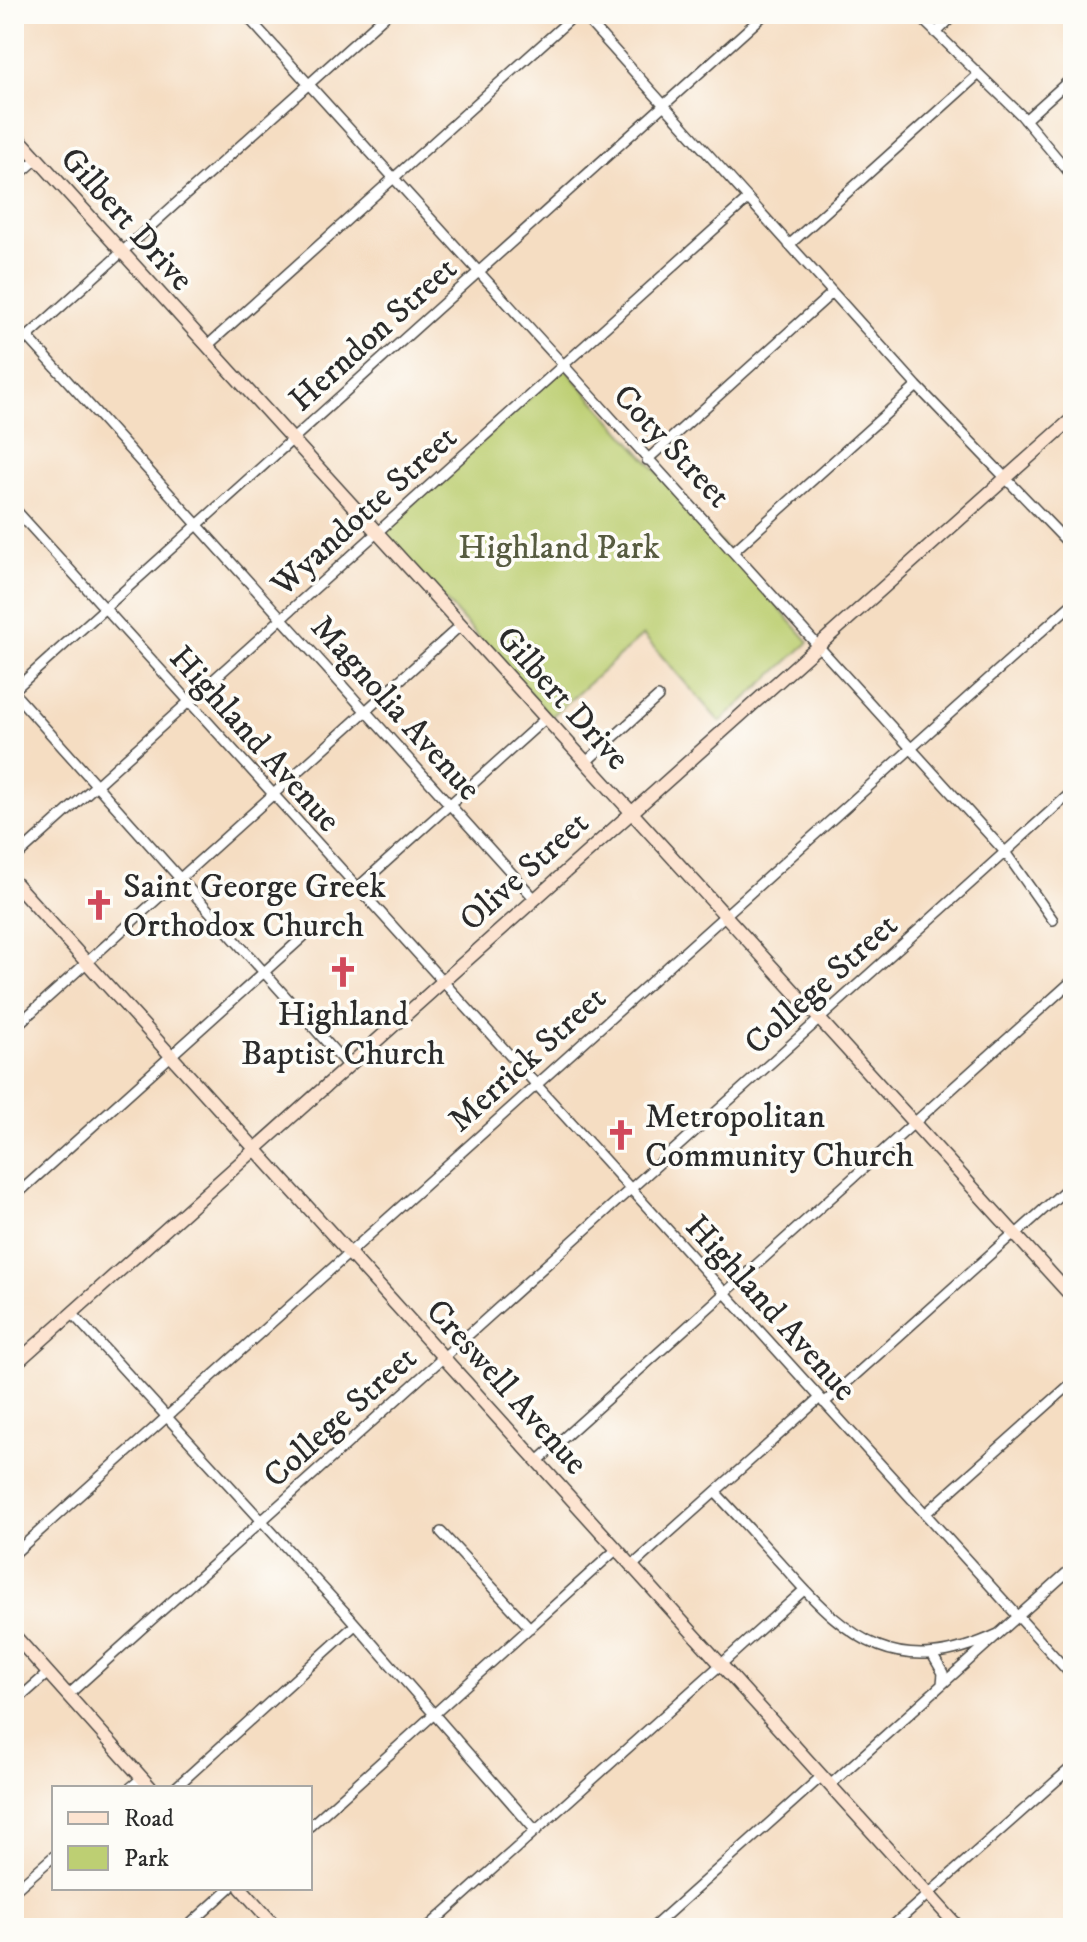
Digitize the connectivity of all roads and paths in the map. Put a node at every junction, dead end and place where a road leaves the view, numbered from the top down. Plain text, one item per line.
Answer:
1 (245, 14) edge
2 (387, 14) edge
3 (579, 14) edge
4 (765, 14) edge
5 (917, 14) edge
6 (955, 14) edge
7 (936, 33) junction
8 (979, 74) junction
9 (1073, 77) edge
10 (309, 84) junction
11 (663, 105) junction
12 (1025, 120) junction
13 (14, 133) edge
14 (37, 159) junction
15 (1073, 177) edge
16 (394, 178) junction
17 (14, 179) edge
18 (748, 199) junction
19 (789, 245) junction
20 (122, 253) junction
21 (479, 271) junction
22 (832, 293) junction
23 (28, 337) junction
24 (207, 346) junction
25 (14, 349) edge
26 (564, 364) junction
27 (917, 386) junction
28 (1073, 418) edge
29 (293, 440) junction
30 (647, 460) junction
31 (1005, 480) junction
32 (14, 508) edge
33 (198, 525) junction
34 (377, 532) junction
35 (1073, 548) edge
36 (735, 550) junction
37 (1073, 603) edge
38 (105, 609) junction
39 (282, 618) junction
40 (461, 625) junction
41 (820, 645) junction
42 (14, 692) edge
43 (658, 697) dead end
44 (189, 702) junction
45 (366, 711) junction
46 (546, 718) junction
47 (911, 747) junction
48 (586, 762) junction
49 (96, 786) junction
50 (1073, 791) edge
51 (273, 795) junction
52 (450, 804) junction
53 (631, 812) junction
54 (1005, 852) junction
55 (14, 859) edge
56 (179, 879) junction
57 (14, 882) edge
58 (357, 888) junction
59 (534, 898) junction
60 (724, 915) junction
61 (1053, 920) dead end
62 (303, 937) dead end
63 (87, 963) junction
64 (263, 973) junction
65 (1073, 980) edge
66 (441, 982) junction
67 (819, 1019) junction
68 (14, 1028) edge
69 (170, 1056) junction
70 (347, 1065) junction
71 (535, 1085) junction
72 (913, 1123) junction
73 (255, 1149) junction
74 (1073, 1183) edge
75 (630, 1189) junction
76 (14, 1197) edge
77 (1014, 1234) junction
78 (349, 1252) junction
79 (724, 1293) junction
80 (1073, 1298) edge
81 (72, 1313) junction
82 (443, 1357) junction
83 (14, 1364) edge
84 (1073, 1382) edge
85 (822, 1400) junction
86 (166, 1417) junction
87 (538, 1461) junction
88 (715, 1492) junction
89 (925, 1514) junction
90 (259, 1522) junction
91 (441, 1532) dead end
92 (617, 1549) junction
93 (14, 1554) edge
94 (632, 1566) junction
95 (1073, 1567) edge
96 (804, 1590) junction
97 (1018, 1616) junction
98 (355, 1625) junction
99 (530, 1628) junction
100 (998, 1634) junction
101 (14, 1635) edge
102 (932, 1654) junction
103 (721, 1664) junction
104 (48, 1673) junction
105 (1073, 1677) edge
106 (942, 1684) junction
107 (68, 1695) junction
108 (14, 1703) edge
109 (434, 1714) junction
110 (1073, 1766) edge
111 (142, 1778) junction
112 (826, 1780) junction
113 (132, 1786) edge
114 (149, 1786) edge
115 (177, 1786) edge
116 (312, 1824) edge
117 (536, 1831) junction
118 (52, 1858) edge
119 (228, 1890) edge
120 (243, 1890) edge
121 (14, 1891) edge
122 (928, 1894) junction
123 (186, 1928) edge
124 (277, 1928) edge
125 (427, 1928) edge
126 (652, 1928) edge
127 (890, 1928) edge
128 (959, 1928) edge

1 - 10 street, Coty Street
2 - 10 street
3 - 11 street
3 - 16 street
4 - 11 street, Herndon Street
5 - 7 street
6 - 7 street
7 - 8 street
8 - 12 street
8 - 19 street
9 - 12 street
10 - 16 street, Coty Street
10 - 20 street
11 - 18 street
11 - 21 street, Herndon Street
12 - 15 street
13 - 14 street, Gilbert Drive
14 - 17 street
14 - 20 street, Gilbert Drive
16 - 21 street, Coty Street
16 - 24 street
18 - 19 street
18 - 26 street, Wyandotte Street
19 - 22 street
20 - 23 street
20 - 24 street, Gilbert Drive
21 - 26 street, Coty Street
21 - 29 street, Herndon Street
22 - 27 street
22 - 30 street
23 - 25 street
23 - 33 street, Magnolia Avenue
24 - 29 street, Gilbert Drive
26 - 30 street, Coty Street
26 - 34 street, Wyandotte Street
27 - 31 street
27 - 36 street
28 - 31 street, Olive Street
29 - 33 street, Herndon Street
29 - 34 street, Gilbert Drive
30 - 36 street, Coty Street
31 - 35 street
31 - 41 street, Olive Street
32 - 38 street, Highland Avenue
33 - 38 street, Herndon Street
33 - 39 street, Magnolia Avenue
34 - 39 street, Wyandotte Street
34 - 40 street, Gilbert Drive
36 - 41 street, Coty Street
37 - 47 street, Merrick Street
38 - 42 street, Herndon Street
38 - 44 street, Highland Avenue
39 - 44 street, Wyandotte Street
39 - 45 street, Magnolia Avenue
40 - 45 street
40 - 46 street, Gilbert Drive
41 - 47 street, Coty Street
41 - 53 street, Olive Street
42 - 49 street
43 - 48 street
44 - 49 street, Wyandotte Street
44 - 51 street, Highland Avenue
45 - 51 street
45 - 52 street, Magnolia Avenue
46 - 48 street, Gilbert Drive
46 - 52 street
47 - 54 street, Coty Street
47 - 60 street, Merrick Street
48 - 53 street, Gilbert Drive
49 - 55 street, Wyandotte Street
49 - 56 street
50 - 54 street, College Street
51 - 56 street
51 - 58 street, Highland Avenue
52 - 58 street
52 - 59 street, Magnolia Avenue
53 - 59 street, Olive Street
53 - 60 street, Gilbert Drive
54 - 61 street, Coty Street
54 - 67 street, College Street
56 - 63 street
56 - 64 street
57 - 63 street, Creswell Avenue
58 - 66 street, Highland Avenue
59 - 66 street, Olive Street
60 - 67 street, Gilbert Drive
60 - 71 street, Merrick Street
62 - 64 street
63 - 68 street
63 - 69 street, Creswell Avenue
64 - 69 street
64 - 70 street
65 - 72 street
66 - 70 street, Olive Street
66 - 71 street, Highland Avenue
67 - 72 street, Gilbert Drive
67 - 75 street, College Street
69 - 73 street, Creswell Avenue
69 - 76 street
70 - 73 street, Olive Street
71 - 75 street, Highland Avenue
71 - 78 street, Merrick Street
72 - 77 street, Gilbert Drive
72 - 79 street
73 - 78 street, Creswell Avenue
73 - 81 street, Olive Street
74 - 77 street
75 - 79 street, Highland Avenue
75 - 82 street, College Street
77 - 80 street, Gilbert Drive
77 - 85 street
78 - 82 street, Creswell Avenue
78 - 86 street, Merrick Street
79 - 85 street, Highland Avenue
79 - 87 street
81 - 83 street, Olive Street
81 - 86 street
82 - 87 street, Creswell Avenue
82 - 90 street, College Street
84 - 89 street
85 - 88 street
85 - 89 street, Highland Avenue
86 - 90 street
86 - 93 street, Merrick Street
87 - 92 street, Creswell Avenue
88 - 94 street
88 - 96 street
89 - 97 street, Highland Avenue
90 - 98 street
90 - 107 street, College Street
91 - 99 street
92 - 94 street, Creswell Avenue
92 - 99 street
94 - 103 street, Creswell Avenue
95 - 97 street
96 - 102 street
96 - 103 street
97 - 100 street
97 - 105 street, Highland Avenue
98 - 109 street
98 - 115 street
99 - 109 street
100 - 102 street
100 - 106 street
101 - 104 street
102 - 106 street
103 - 112 street, Creswell Avenue
103 - 117 street
104 - 107 street
104 - 108 street
106 - 112 street
107 - 111 street
109 - 116 street
109 - 117 street
110 - 122 street
111 - 113 street
111 - 114 street
112 - 122 street, Creswell Avenue
112 - 126 street
117 - 125 street
118 - 121 street
119 - 123 street
120 - 124 street
122 - 127 street
122 - 128 street, Creswell Avenue

